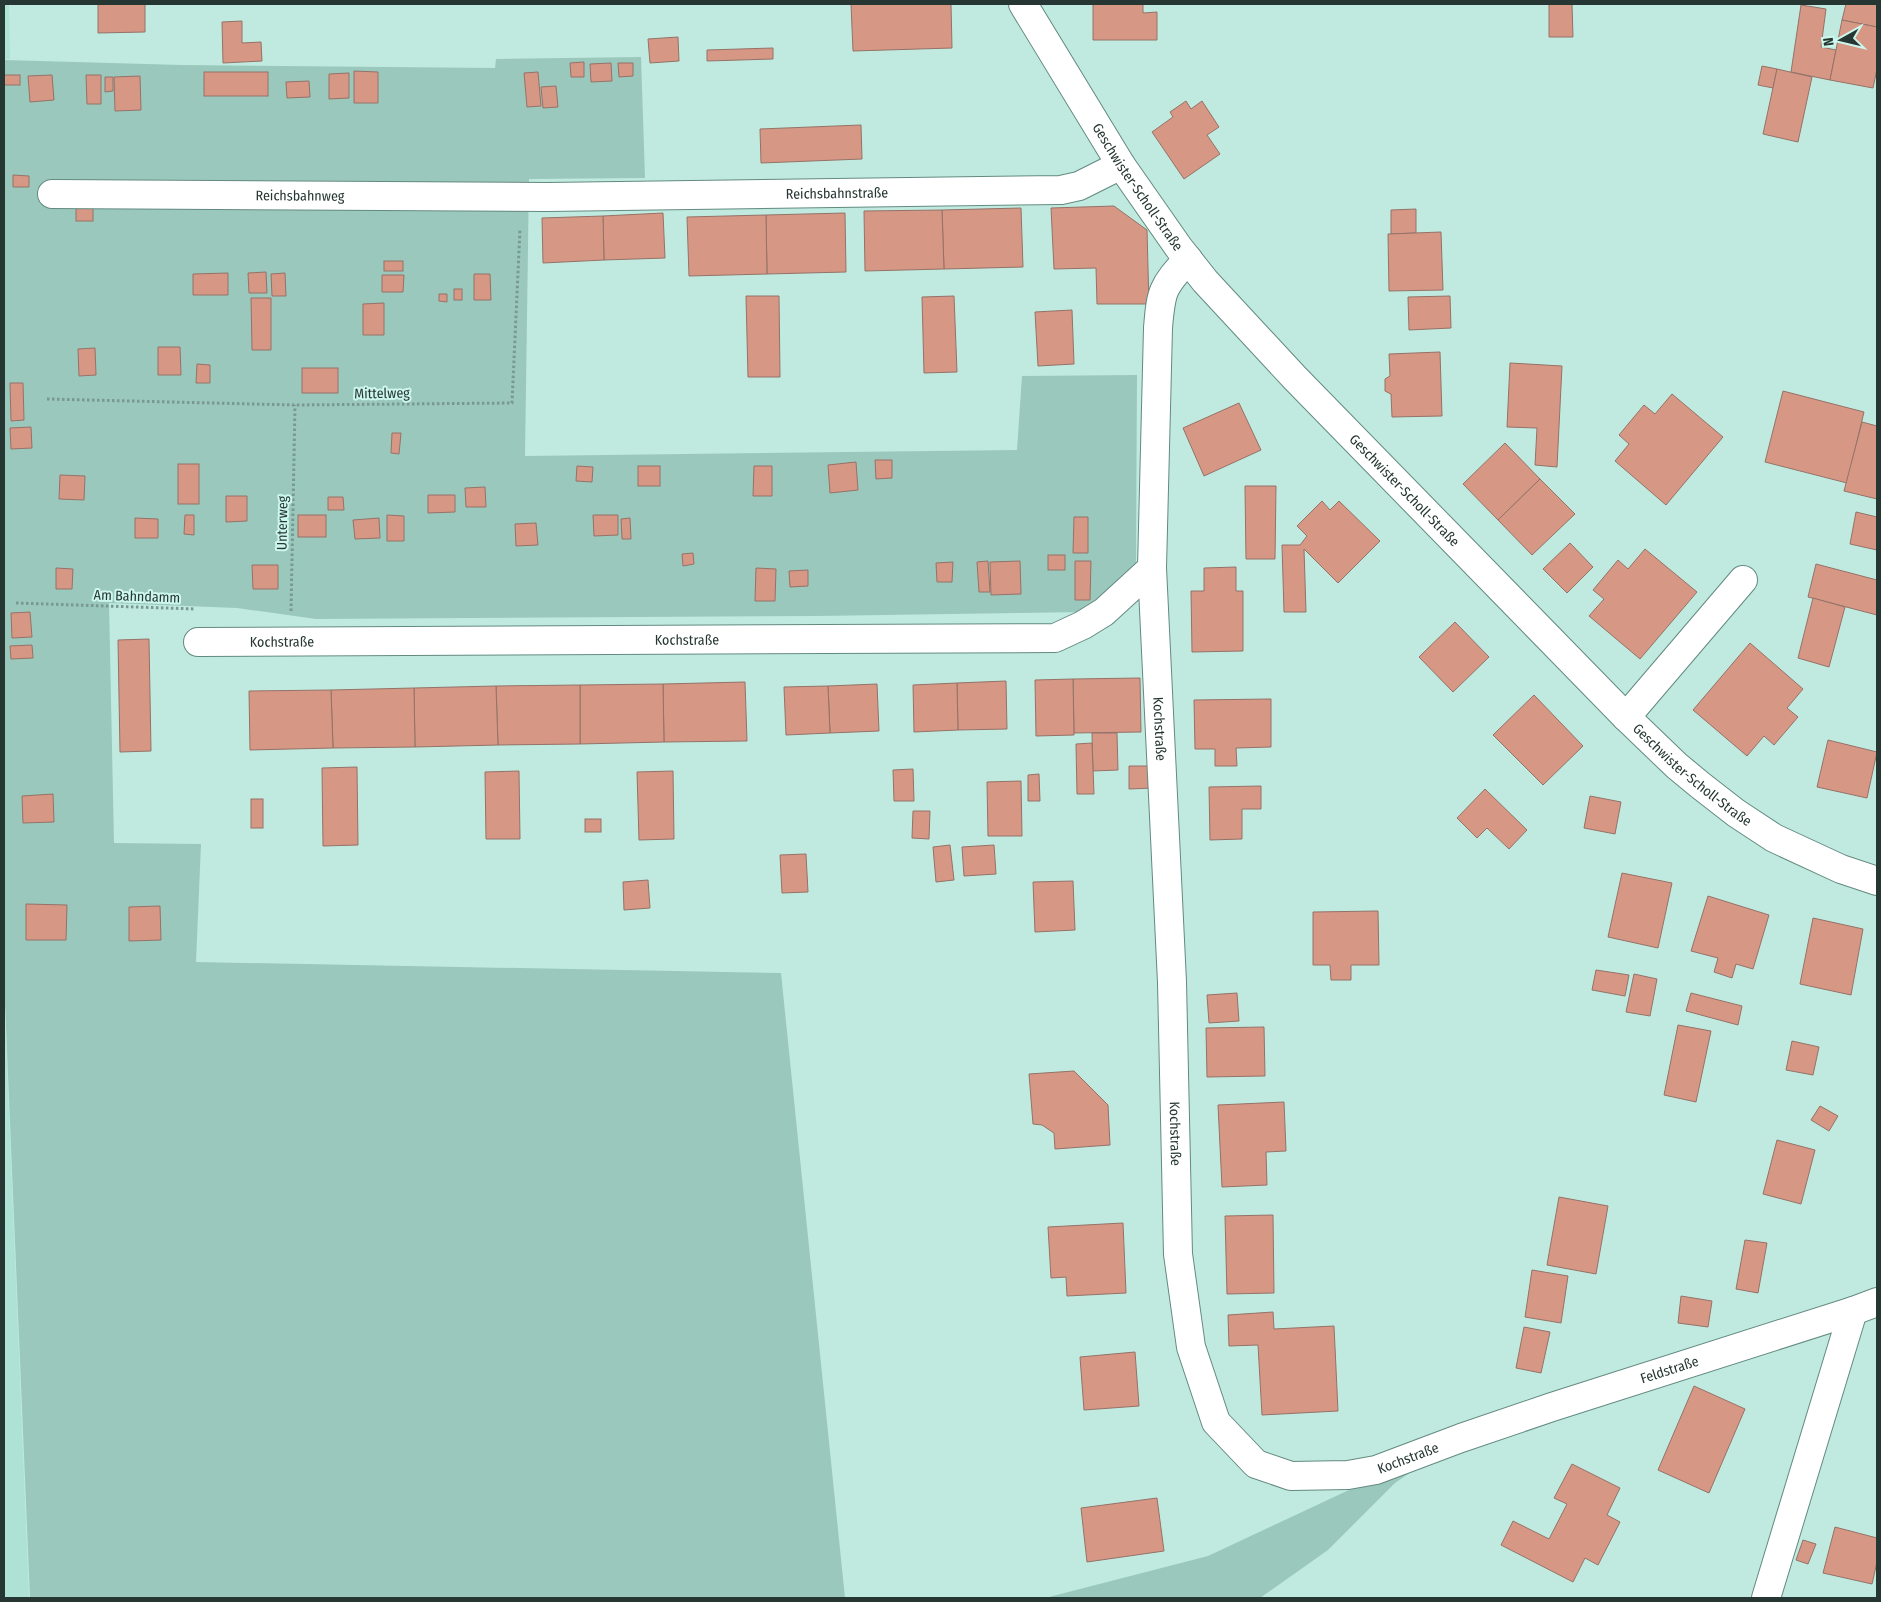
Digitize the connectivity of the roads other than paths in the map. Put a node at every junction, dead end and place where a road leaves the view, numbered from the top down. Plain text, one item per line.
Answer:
1 (1023, 4) edge
2 (1121, 165) junction
3 (52, 194) dead end
4 (534, 197) joint
5 (1188, 259) junction
6 (1152, 568) junction
7 (1742, 580) dead end
8 (198, 642) dead end
9 (1626, 717) junction
10 (1877, 881) edge
11 (1865, 1306) edge
12 (1462, 1438) joint
13 (1766, 1598) edge

1 - 2 street, Geschwister-Scholl-Straße
2 - 4 street, Reichsbahnstraße
2 - 5 street, Geschwister-Scholl-Straße
3 - 4 street, Reichsbahnweg
5 - 6 street, Kochstraße
5 - 9 street, Geschwister-Scholl-Straße
6 - 8 street, Kochstraße
6 - 12 street, Kochstraße
7 - 9 street
9 - 10 street, Geschwister-Scholl-Straße
11 - 12 street, Feldstraße
11 - 13 street

